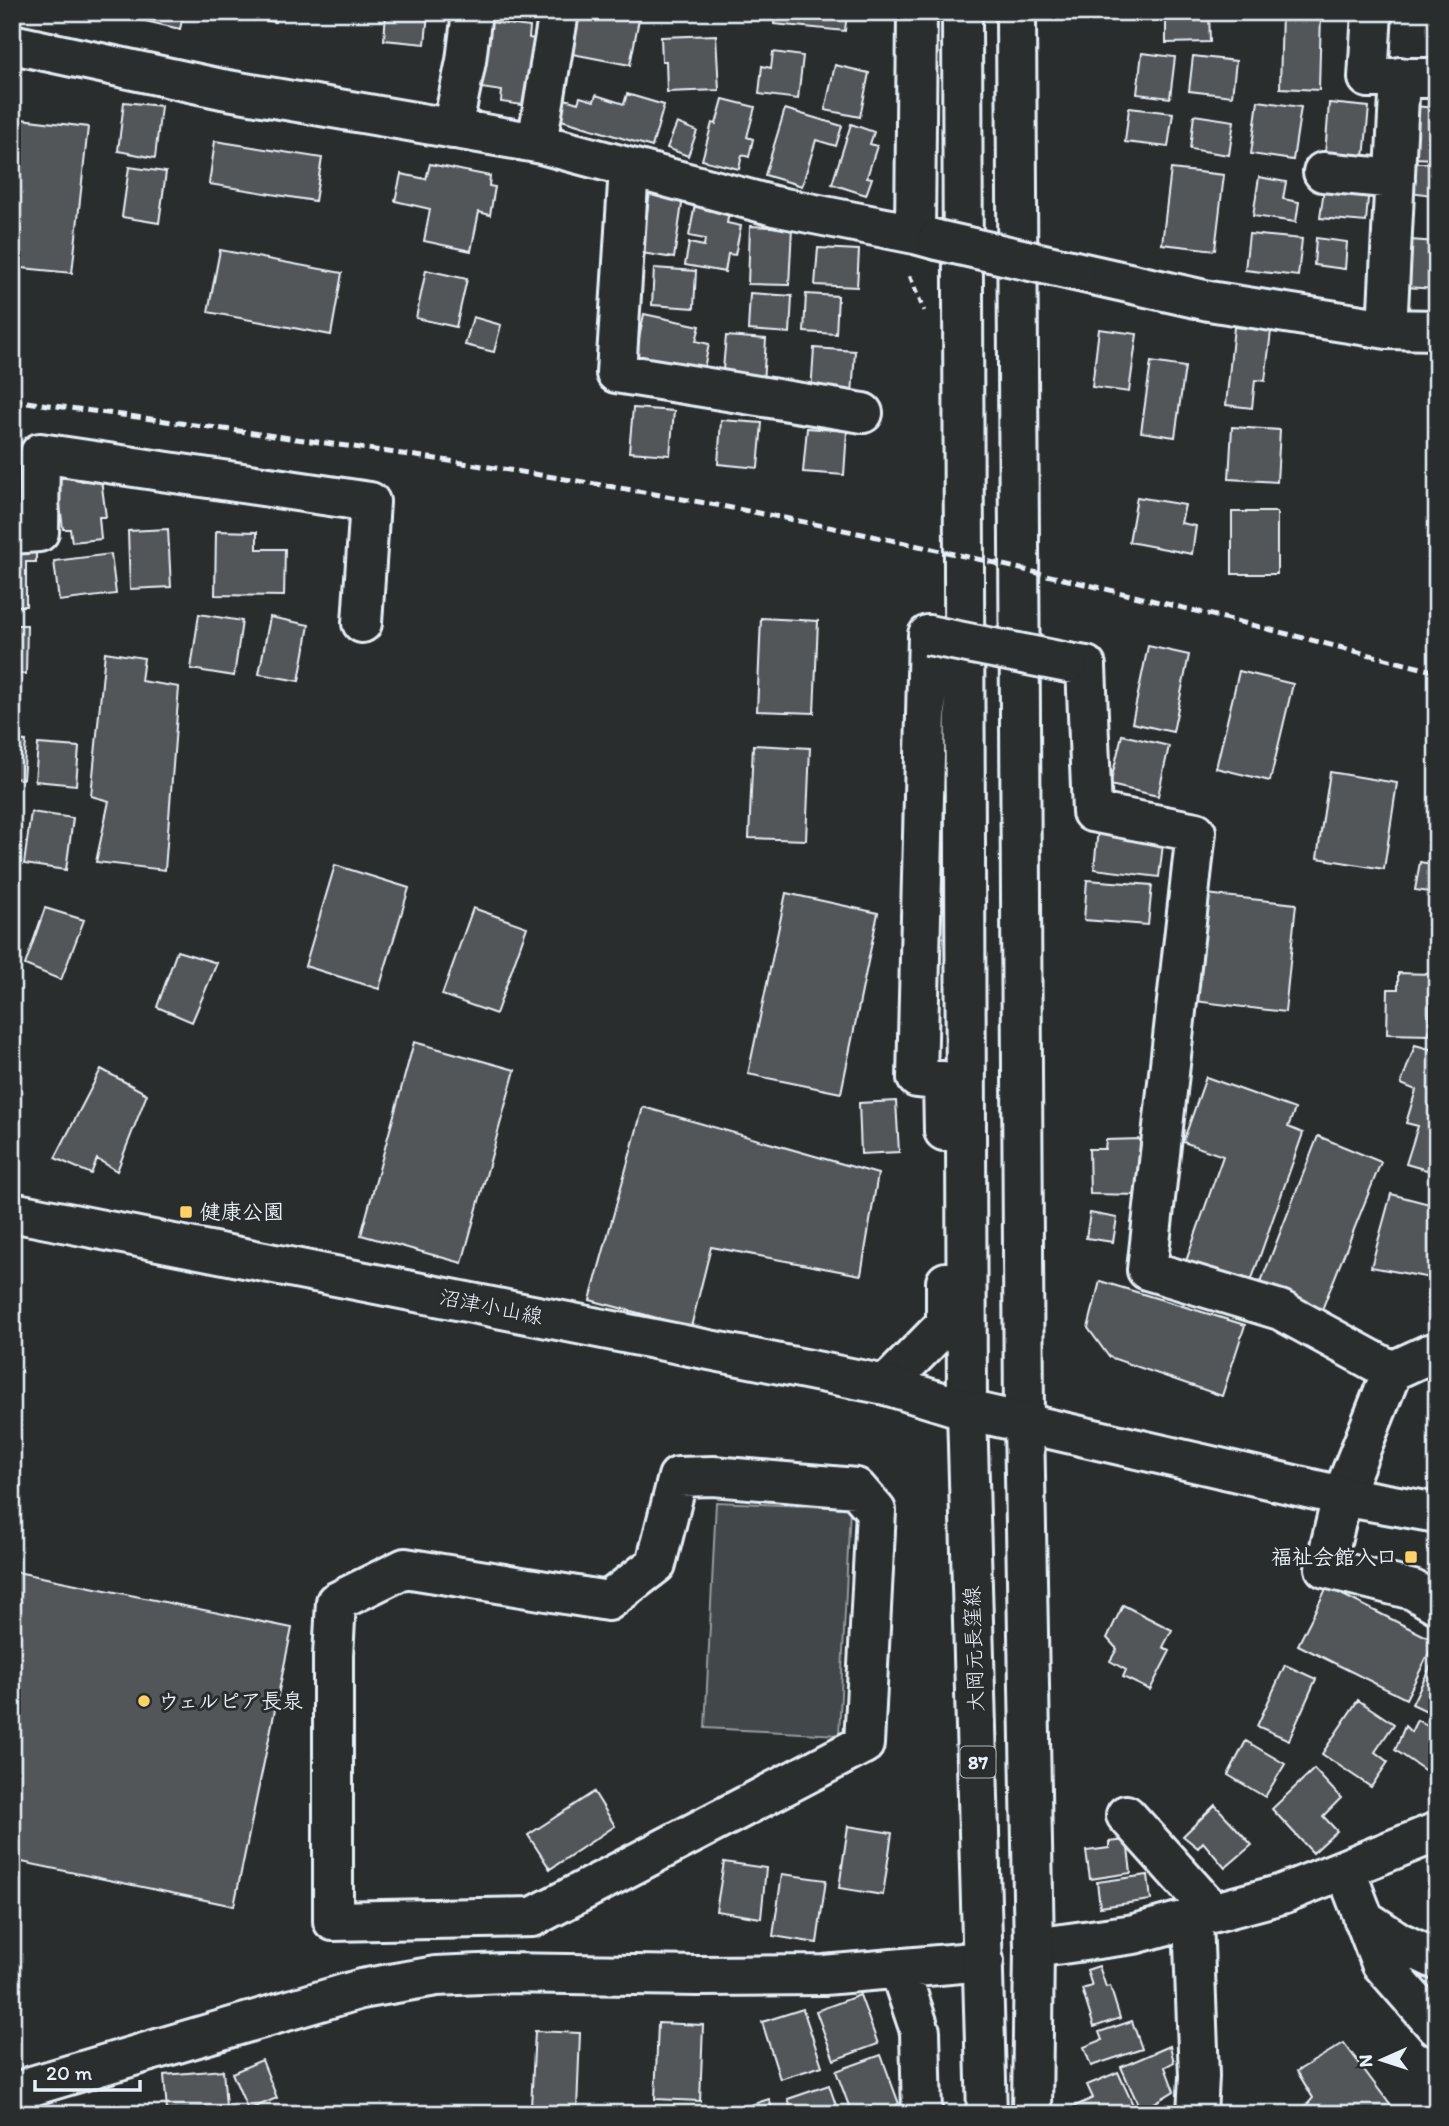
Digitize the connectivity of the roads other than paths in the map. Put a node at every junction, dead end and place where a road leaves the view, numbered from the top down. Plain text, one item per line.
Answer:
1 (472, 12) edge
2 (559, 12) edge
3 (916, 12) edge
4 (962, 12) edge
5 (1016, 12) edge
6 (1372, 12) edge
7 (12, 44) edge
8 (1419, 78) edge
9 (452, 128) junction
10 (537, 143) junction
11 (629, 168) junction
12 (1323, 173) dead end
13 (1395, 179) junction
14 (926, 237) junction
15 (1387, 329) junction
16 (1437, 330) edge
17 (863, 413) dead end
18 (12, 534) edge
19 (362, 623) dead end
20 (12, 1212) edge
21 (1437, 1353) edge
22 (1392, 1371) junction
23 (886, 1385) junction
24 (967, 1410) junction
25 (1024, 1423) junction
26 (1342, 1496) junction
27 (1437, 1513) edge
28 (656, 1564) joint
29 (1437, 1604) edge
30 (1126, 1815) dead end
31 (1437, 1832) edge
32 (1345, 1869) junction
33 (1203, 1916) junction
34 (1363, 1918) junction
35 (1034, 1948) junction
36 (1437, 1960) edge
37 (984, 1961) junction
38 (899, 1969) junction
39 (1437, 2027) edge
40 (12, 2095) edge
41 (922, 2114) edge
42 (987, 2114) edge
43 (1032, 2114) edge
44 (1197, 2114) edge

1 - 9 street
2 - 10 street
3 - 14 street
4 - 24 street, 大岡元長窪線
5 - 25 street
6 - 8 street
7 - 9 street
8 - 13 street
9 - 10 street
10 - 11 street
11 - 14 street
11 - 17 street
12 - 13 street
13 - 15 street
14 - 15 street, bridge
15 - 16 street
18 - 19 street
20 - 23 street, 沼津小山線
21 - 22 street
22 - 23 street, bridge
22 - 26 street
23 - 24 street, 沼津小山線
24 - 25 street
24 - 37 street, 大岡元長窪線 / 87
25 - 26 street
25 - 35 street
26 - 27 street
26 - 29 street
28 - 28 street
30 - 33 street
31 - 32 street
32 - 33 street
32 - 34 street
33 - 35 street
33 - 44 street
34 - 36 street
34 - 39 street
35 - 43 street
37 - 38 street
37 - 42 street, 大岡元長窪線 / 87
38 - 40 street
38 - 41 street

